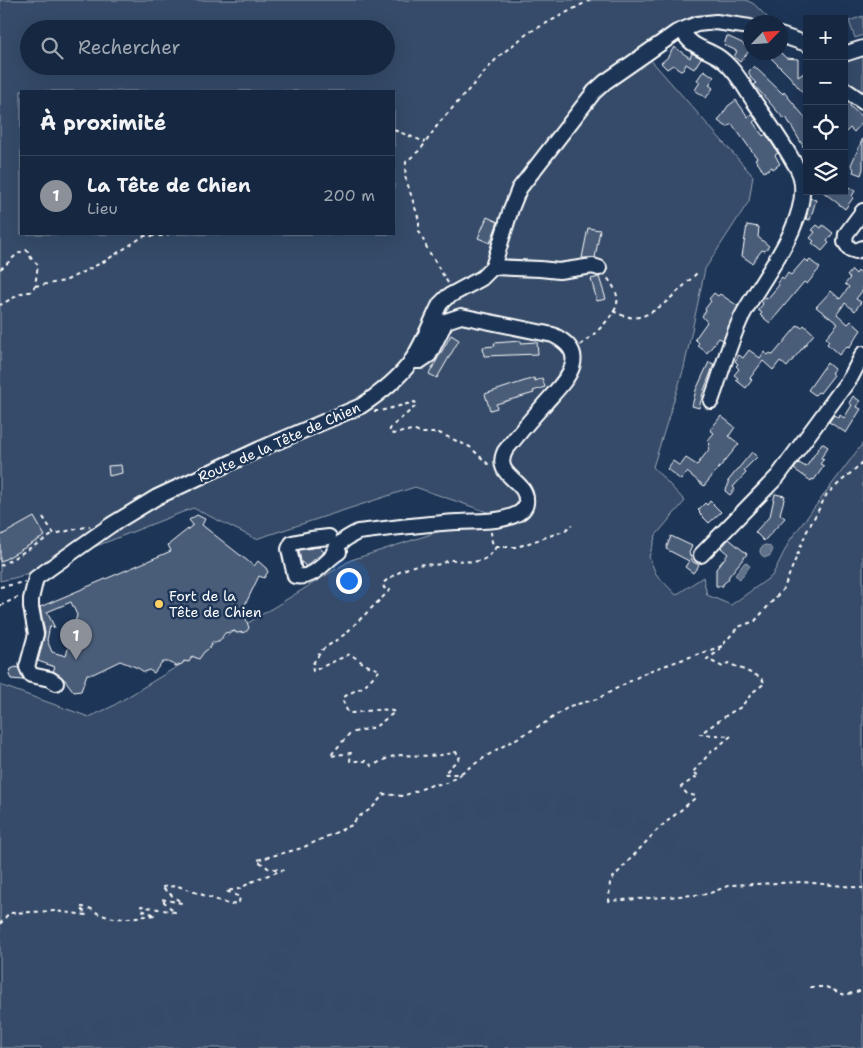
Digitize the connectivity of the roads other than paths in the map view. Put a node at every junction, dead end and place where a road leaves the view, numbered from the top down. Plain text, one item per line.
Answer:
1 (743, 25) edge
2 (682, 30) junction
3 (788, 37) edge
4 (803, 43) edge
5 (863, 48) edge
6 (848, 53) edge
7 (848, 92) edge
8 (863, 102) edge
9 (863, 211) edge
10 (863, 248) edge
11 (493, 267) junction
12 (599, 268) road end
13 (863, 354) edge
14 (411, 361) junction
15 (711, 401) dead end
16 (329, 537) dead end
17 (701, 555) dead end
18 (56, 683) dead end

1 - 2 street
2 - 11 street
2 - 15 street
3 - 4 street
5 - 6 street
7 - 8 street
9 - 10 street
11 - 12 street
11 - 14 street, Route de la Tête de Chien
13 - 17 street
14 - 16 street
14 - 18 street, Route de la Tête de Chien

